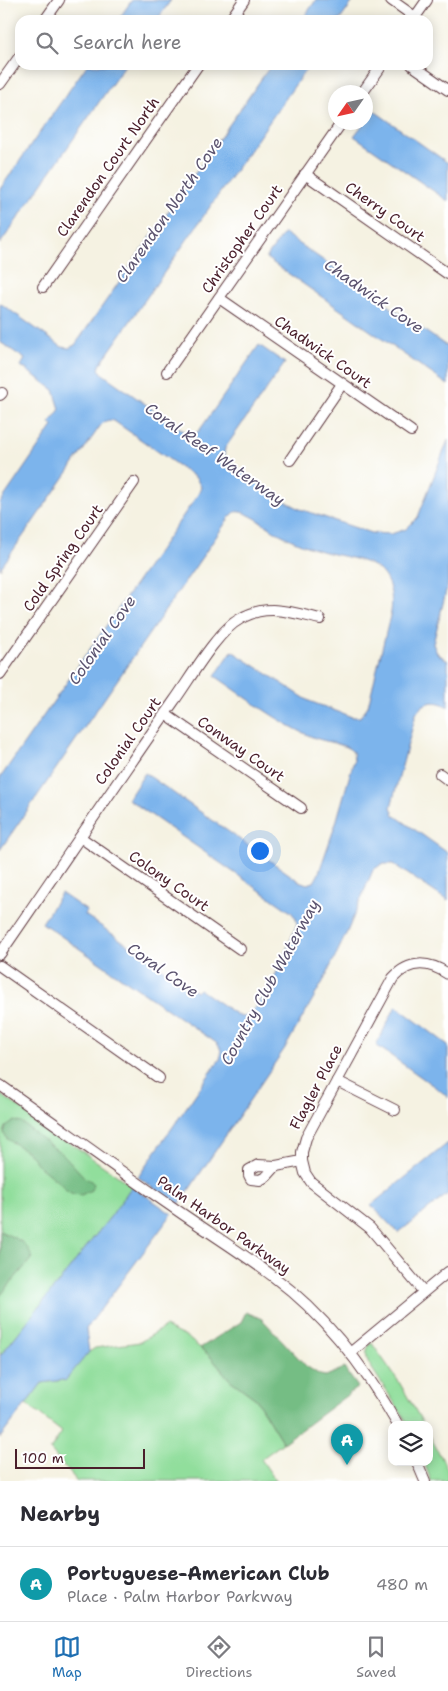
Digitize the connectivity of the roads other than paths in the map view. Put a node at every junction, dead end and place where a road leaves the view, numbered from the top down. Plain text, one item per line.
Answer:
1 (59, 0) edge
2 (244, 0) edge
3 (390, 0) edge
4 (427, 0) edge
5 (48, 15) edge
6 (234, 15) edge
7 (409, 15) edge
8 (417, 15) edge
9 (15, 63) edge
10 (195, 70) edge
11 (378, 70) edge
12 (419, 70) edge
13 (0, 84) edge
14 (368, 85) edge
15 (448, 90) edge
16 (336, 130) edge
17 (305, 174) junction
18 (448, 274) edge
19 (43, 287) dead end
20 (219, 298) junction
21 (167, 372) dead end
22 (342, 384) junction
23 (410, 431) dead end
24 (290, 460) dead end
25 (134, 482) dead end
26 (320, 619) dead end
27 (0, 674) edge
28 (165, 714) junction
29 (300, 808) dead end
30 (80, 837) junction
31 (240, 949) dead end
32 (0, 954) edge
33 (0, 966) edge
34 (448, 974) edge
35 (159, 1078) dead end
36 (337, 1080) junction
37 (0, 1085) edge
38 (395, 1110) dead end
39 (302, 1161) junction
40 (276, 1166) dead end
41 (448, 1272) edge
42 (424, 1292) junction
43 (350, 1353) junction
44 (396, 1421) edge
45 (419, 1466) edge
46 (425, 1481) edge

1 - 5 street
2 - 6 street
3 - 7 street
4 - 8 street
9 - 13 street
10 - 19 street, Clarendon Court North
11 - 14 street
12 - 15 street
16 - 17 street, Christopher Court
17 - 18 street, Cherry Court
17 - 20 street, Christopher Court
20 - 21 street, Christopher Court
20 - 22 street, Chadwick Court
22 - 23 street, Chadwick Court
22 - 24 street
25 - 27 street, Cold Spring Court
26 - 28 street, Colonial Court
28 - 29 street, Conway Court
28 - 30 street, Colonial Court
30 - 31 street, Colony Court
30 - 32 street, Colonial Court
33 - 35 street
34 - 36 street, Flagler Place
36 - 38 street
36 - 39 street, Flagler Place
37 - 43 street, Palm Harbor Parkway
39 - 40 street
39 - 42 street
41 - 42 street
42 - 43 street
43 - 44 street, Palm Harbor Parkway
45 - 46 street

